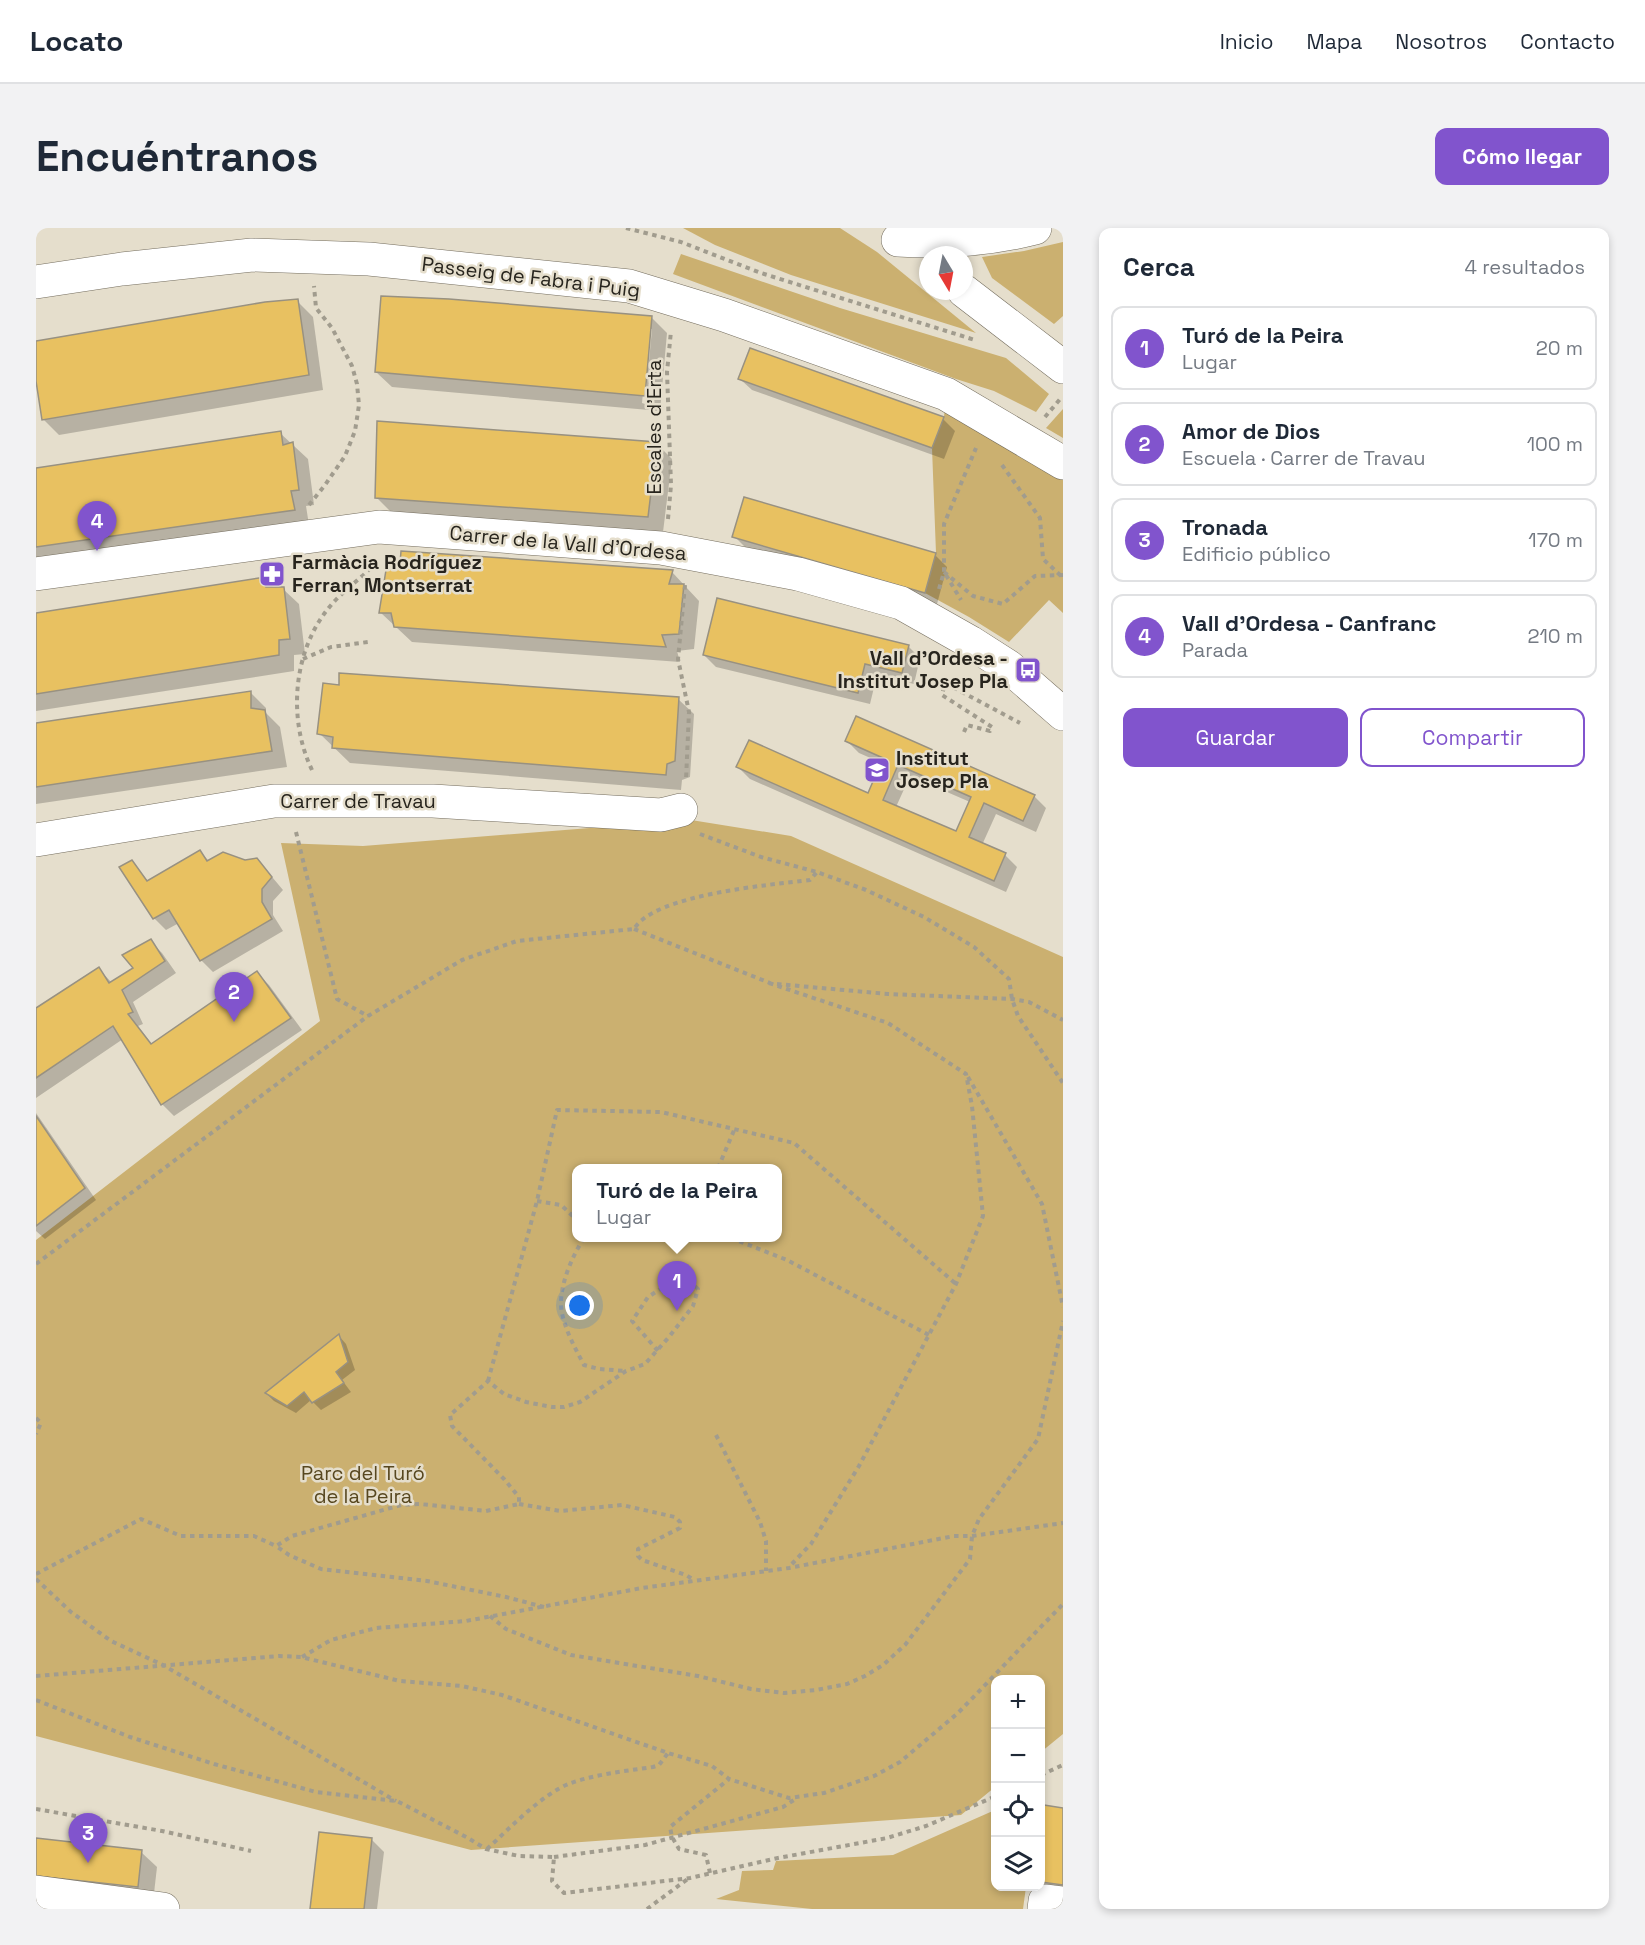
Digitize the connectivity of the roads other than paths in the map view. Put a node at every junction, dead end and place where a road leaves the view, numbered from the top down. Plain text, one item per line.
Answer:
1 (1035, 228) edge
2 (889, 234) edge
3 (919, 256) edge
4 (36, 282) edge
5 (973, 298) edge
6 (1063, 368) edge
7 (1063, 463) edge
8 (36, 574) edge
9 (1063, 714) edge
10 (686, 807) road end
11 (36, 840) edge
12 (36, 1892) edge
13 (84, 1903) edge
14 (1063, 1904) edge
15 (164, 1909) edge
16 (1044, 1909) edge

1 - 2 street
2 - 3 street
4 - 7 street, Passeig de Fabra i Puig
5 - 6 street
8 - 9 street, Carrer de la Vall d'Ordesa
10 - 11 street, Carrer de Travau
12 - 13 street
13 - 15 street
14 - 16 street

